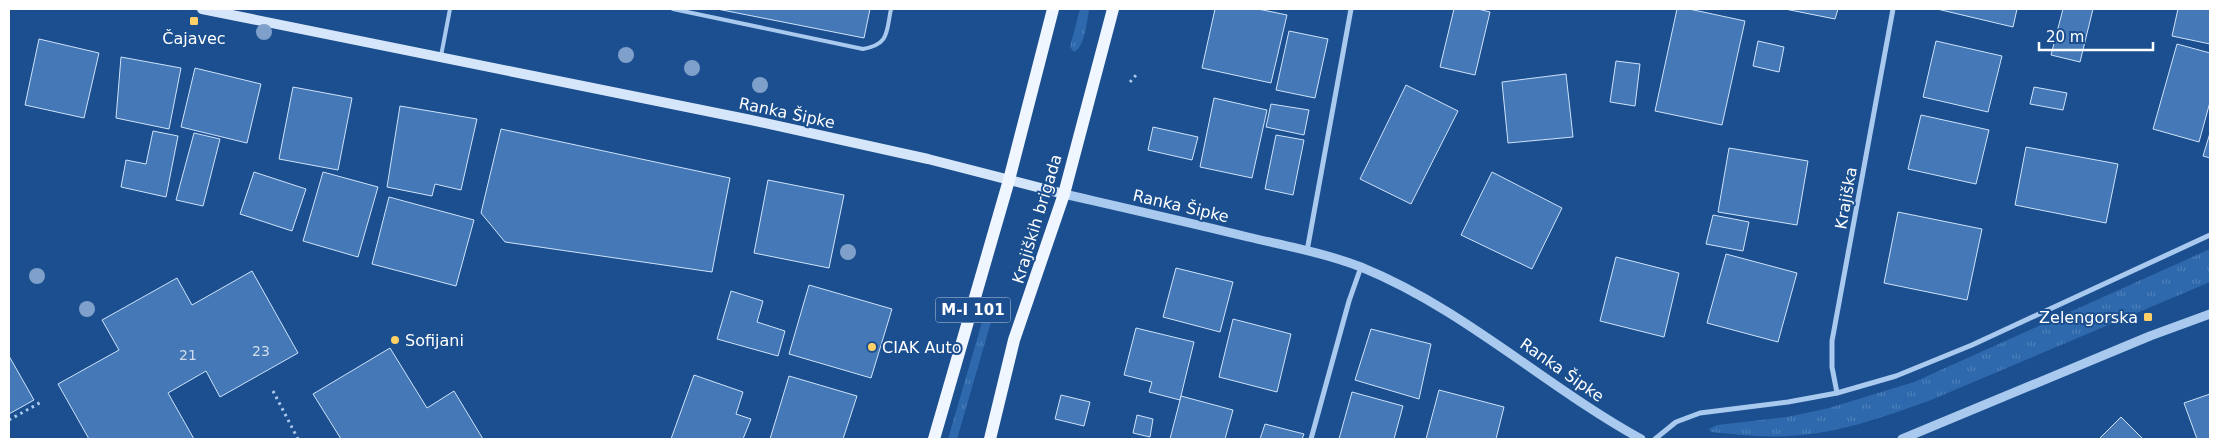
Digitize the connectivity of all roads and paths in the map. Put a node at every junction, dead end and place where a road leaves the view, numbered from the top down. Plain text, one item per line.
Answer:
1 (202, 9) edge
2 (450, 9) edge
3 (673, 9) edge
4 (891, 9) edge
5 (1053, 9) edge
6 (1113, 9) edge
7 (1351, 9) edge
8 (1893, 9) edge
9 (441, 58) junction
10 (1137, 74) dead end
11 (1130, 82) dead end
12 (1009, 180) junction
13 (1064, 194) junction
14 (2210, 235) edge
15 (1307, 251) junction
16 (1361, 267) junction
17 (2210, 314) edge
18 (273, 391) dead end
19 (1837, 393) junction
20 (43, 401) dead end
21 (9, 420) edge
22 (298, 439) edge
23 (934, 439) edge
24 (990, 439) edge
25 (1311, 439) edge
26 (1641, 439) edge
27 (1655, 439) edge
28 (1902, 439) edge

1 - 9 main road, Ranka Šipke
2 - 9 lane
3 - 4 lane
5 - 12 main road, M-I 101
6 - 13 main road, Krajiških brigada / M-I 101
7 - 15 street
8 - 19 street, Krajiška
9 - 12 main road, Ranka Šipke
10 - 11 path
12 - 13 main road, Ranka Šipke
12 - 23 main road, M-I 101
13 - 15 street, Ranka Šipke
13 - 24 main road, Krajiških brigada / M-I 101
14 - 19 street
15 - 16 street, Ranka Šipke
16 - 25 street
16 - 26 street, Ranka Šipke
17 - 28 street
18 - 22 path
19 - 27 street
20 - 21 path

